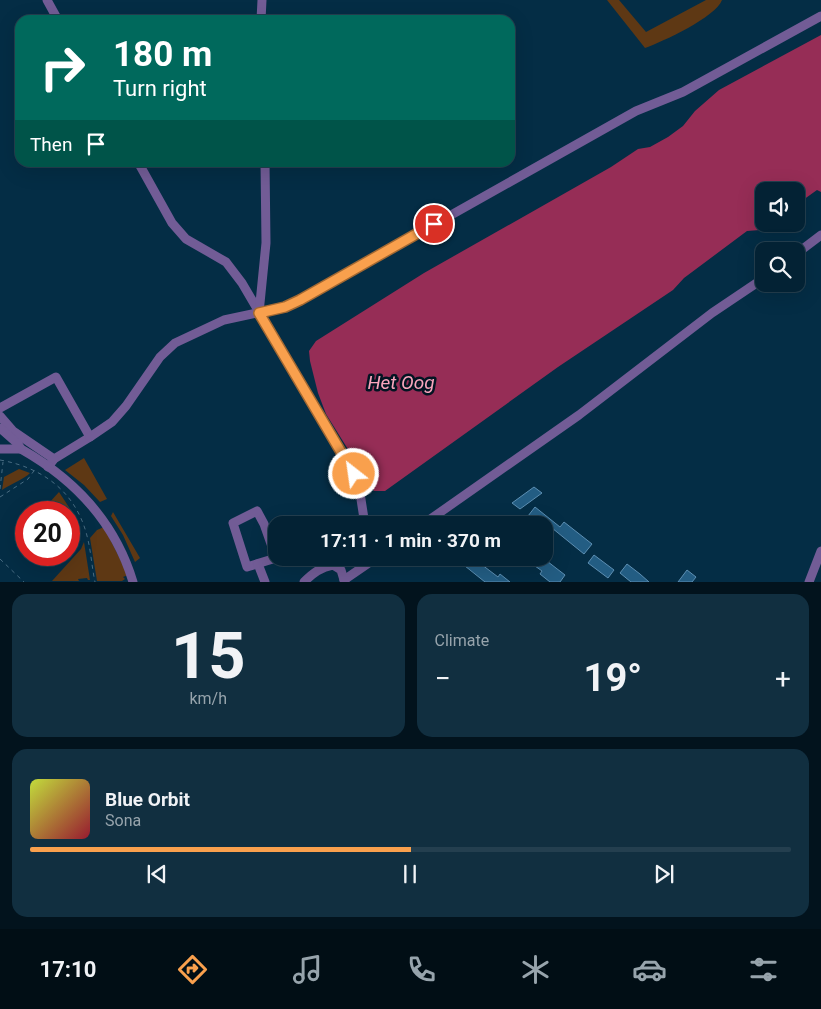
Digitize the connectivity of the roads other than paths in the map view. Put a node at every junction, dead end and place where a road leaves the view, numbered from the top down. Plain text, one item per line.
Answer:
1 (47, 0) edge
2 (262, 0) edge
3 (55, 15) edge
4 (261, 15) edge
5 (821, 16) edge
6 (141, 167) edge
7 (265, 167) edge
8 (821, 235) edge
9 (805, 247) edge
10 (755, 284) edge
11 (259, 313) junction
12 (0, 408) edge
13 (0, 416) edge
14 (0, 428) edge
15 (90, 437) junction
16 (0, 448) edge
17 (21, 450) junction
18 (54, 458) junction
19 (44, 464) junction
20 (364, 516) edge
21 (435, 516) edge
22 (821, 551) edge
23 (258, 564) junction
24 (324, 566) edge
25 (337, 566) edge
26 (365, 566) edge
27 (344, 581) edge
28 (133, 582) edge
29 (265, 582) edge
30 (304, 582) edge
31 (809, 582) edge

1 - 3 street
2 - 4 street
5 - 11 street
6 - 11 street
7 - 11 street
8 - 9 street
10 - 21 street
11 - 15 street
11 - 20 street
12 - 15 street
13 - 18 street
14 - 17 street
15 - 18 street
16 - 17 street
17 - 19 street
18 - 19 street
19 - 28 street
22 - 31 street
23 - 23 street
23 - 29 street
24 - 30 street
25 - 27 street
26 - 27 street

